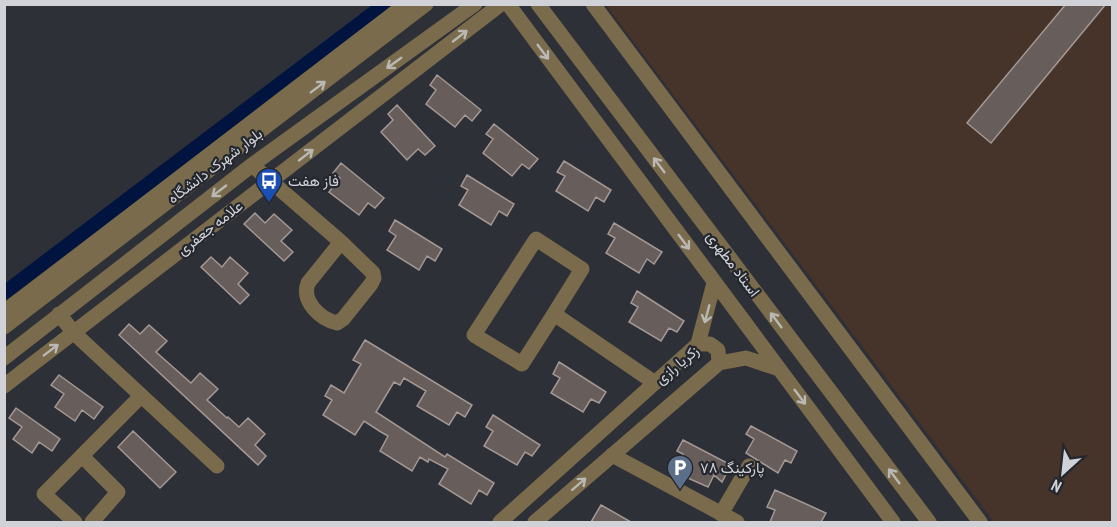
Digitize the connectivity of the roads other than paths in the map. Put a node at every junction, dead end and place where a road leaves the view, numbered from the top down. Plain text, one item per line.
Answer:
1 (406, 4) edge
2 (426, 4) edge
3 (475, 4) edge
4 (501, 4) edge
5 (508, 4) edge
6 (538, 4) edge
7 (594, 5) edge
8 (252, 165) junction
9 (271, 182) junction
10 (341, 242) junction
11 (714, 283) junction
12 (4, 312) edge
13 (59, 314) junction
14 (554, 314) junction
15 (4, 327) edge
16 (74, 333) junction
17 (698, 344) junction
18 (4, 358) edge
19 (719, 363) junction
20 (779, 369) junction
21 (656, 383) junction
22 (4, 386) edge
23 (141, 396) junction
24 (626, 409) junction
25 (644, 429) junction
26 (612, 455) junction
27 (82, 456) junction
28 (217, 466) dead end
29 (749, 466) dead end
30 (720, 514) junction
31 (75, 522) edge
32 (92, 522) edge
33 (500, 522) edge
34 (535, 522) edge
35 (737, 522) edge
36 (893, 522) edge
37 (929, 522) edge
38 (980, 522) edge

1 - 12 street, بلوار شهرک دانشگاه
15 -> 2 street, بلوار شهرک دانشگاه
3 -> 8 street, علامه جعفری
9 -> 4 street, علامه جعفری
5 -> 11 street, استاد مطهری
37 -> 6 street, استاد مطهری
7 - 38 street
8 - 9 street
8 -> 13 street, علامه جعفری
9 - 10 street
9 - 16 street, علامه جعفری
10 - 10 street
11 -> 17 street
11 - 20 street, استاد مطهری
13 - 16 street
13 - 18 street, علامه جعفری
14 - 14 street
14 - 21 street
22 -> 16 street, علامه جعفری
16 - 23 street
17 - 19 street, زکریا رازی
17 - 21 street, زکریا رازی
19 - 20 street
19 - 25 street, زکریا رازی
20 -> 36 street, استاد مطهری
21 - 24 street, زکریا رازی
23 - 27 street
23 - 28 street
24 - 25 street
24 - 33 street, زکریا رازی
25 - 26 street, زکریا رازی
26 - 30 street
34 -> 26 street, زکریا رازی
27 - 31 street
27 - 32 street
29 - 30 street
30 - 35 street

